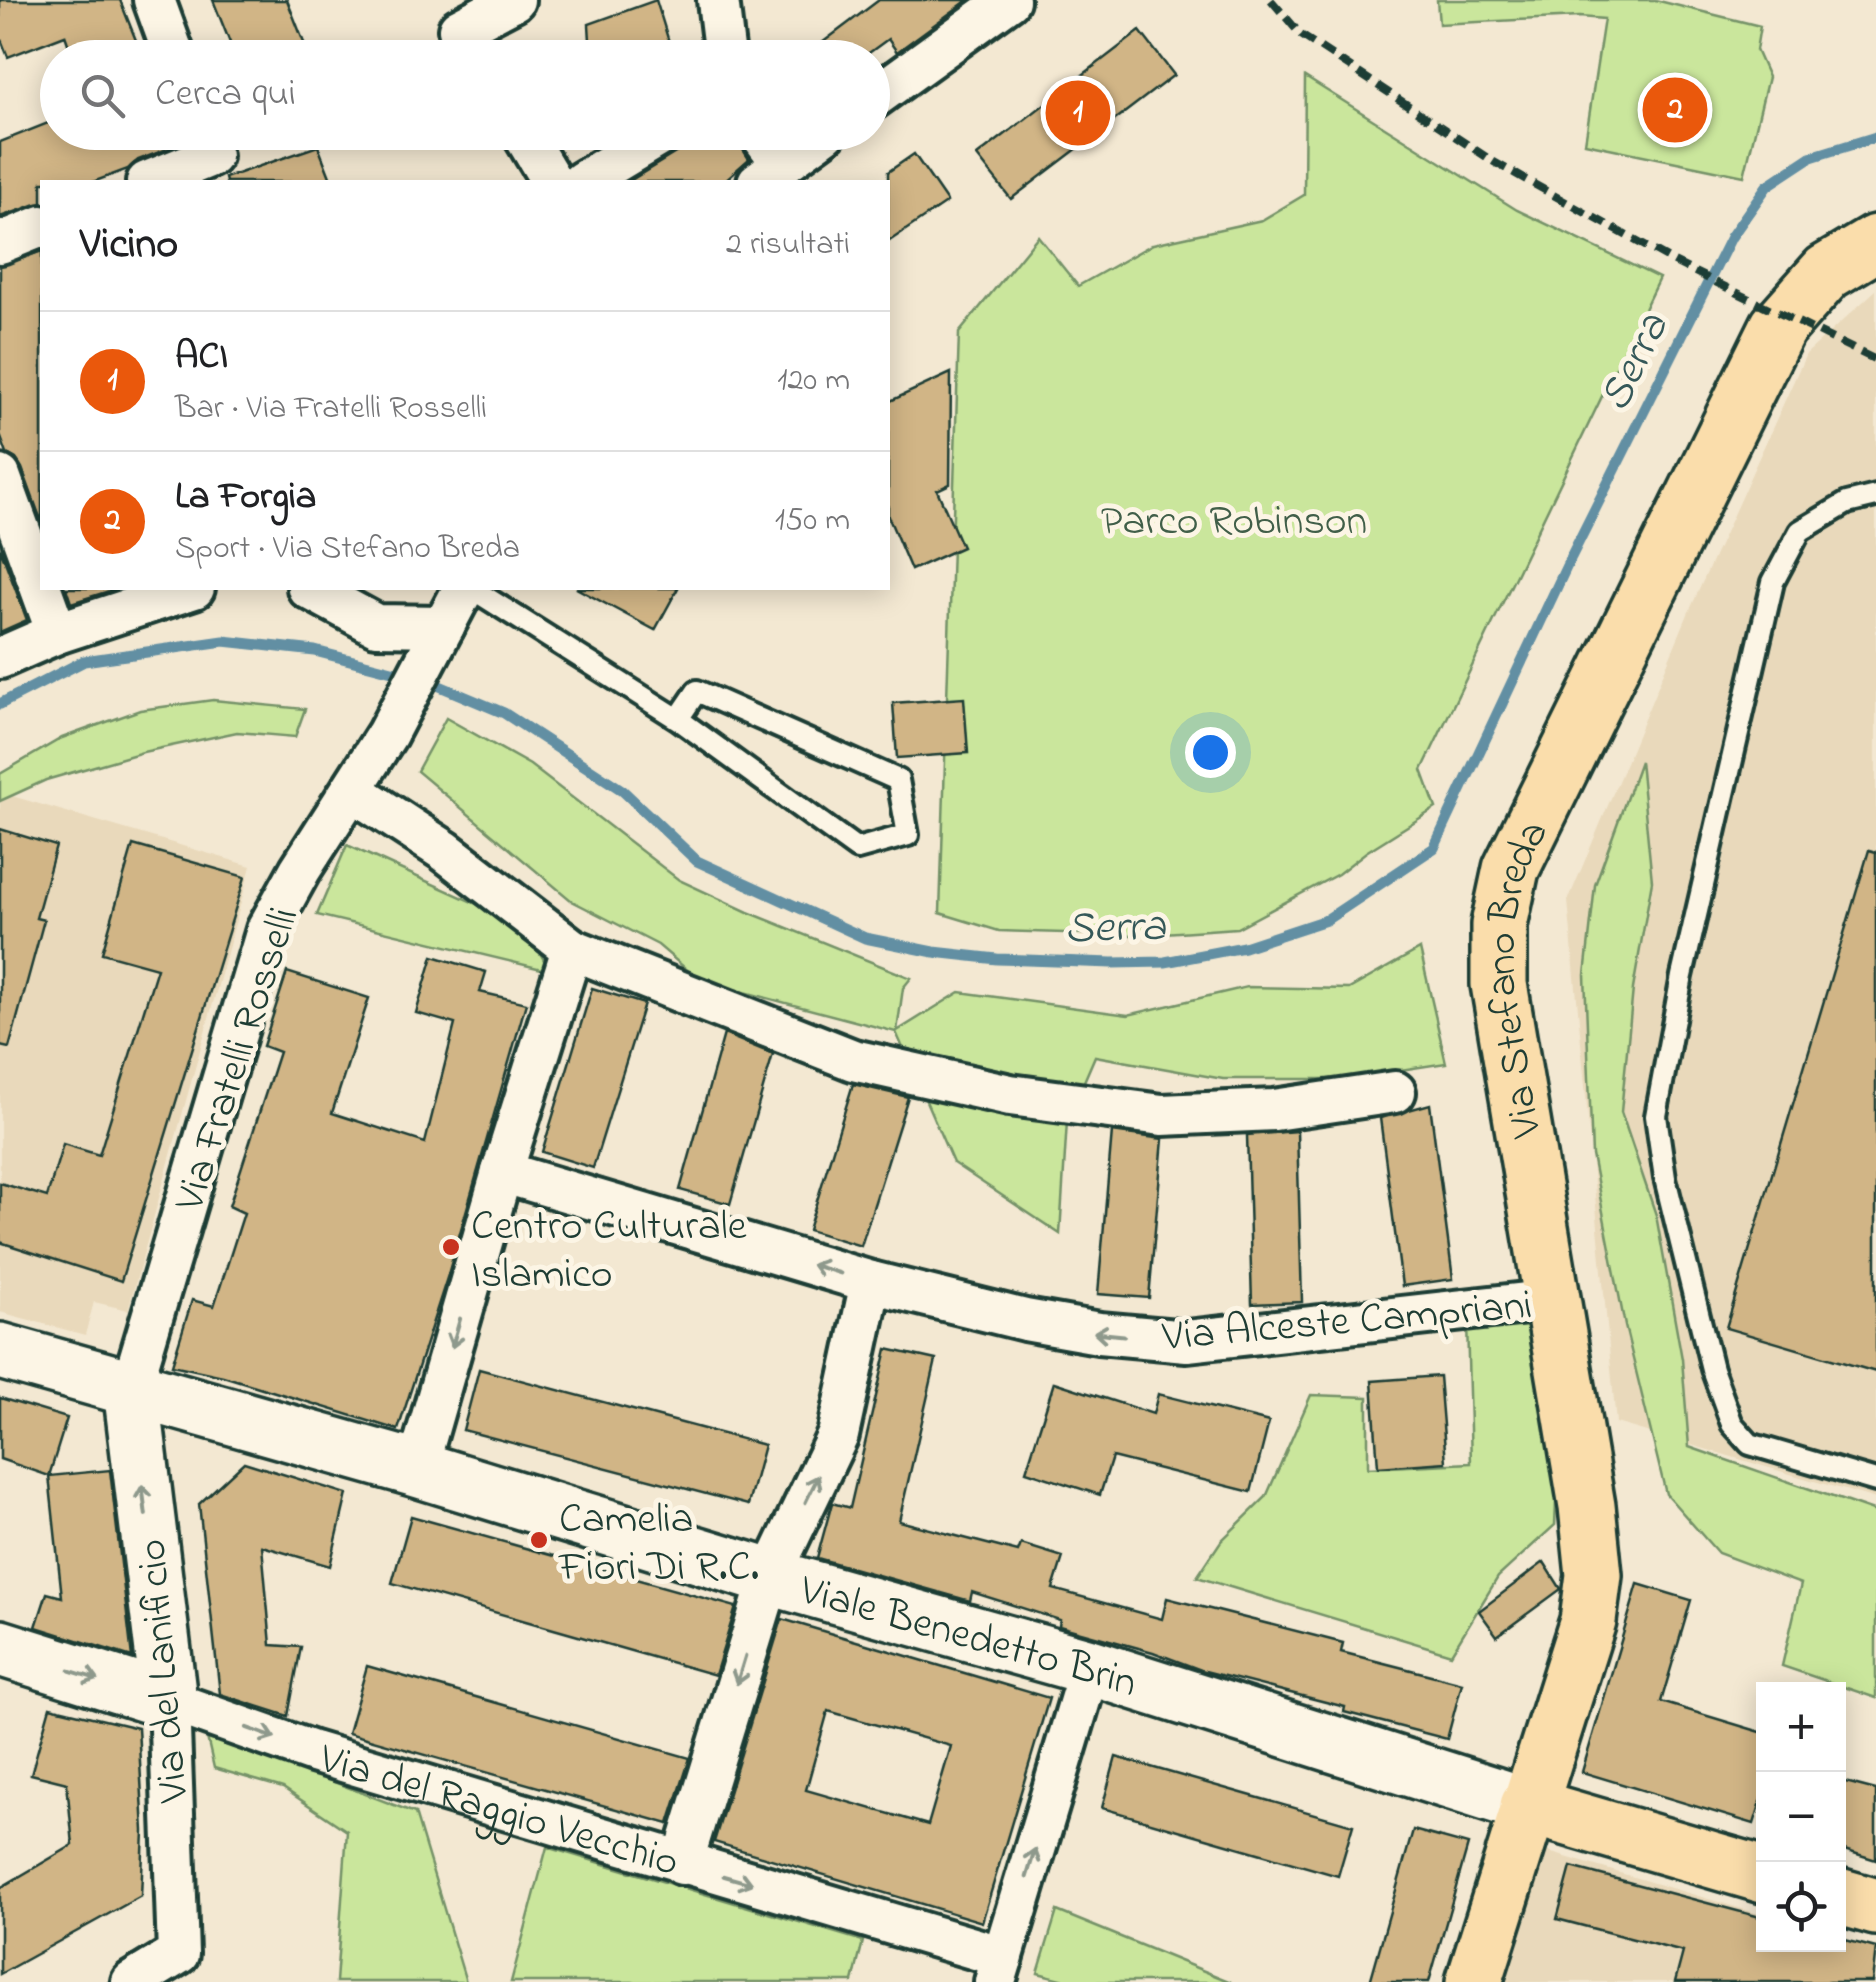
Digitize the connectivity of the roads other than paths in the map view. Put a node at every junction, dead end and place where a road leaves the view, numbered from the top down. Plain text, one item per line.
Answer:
1 (154, 0) edge
2 (514, 0) edge
3 (718, 0) edge
4 (1009, 0) edge
5 (168, 40) edge
6 (465, 40) edge
7 (723, 40) edge
8 (890, 86) edge
9 (533, 150) edge
10 (635, 150) edge
11 (802, 150) edge
12 (211, 157) edge
13 (771, 173) edge
14 (151, 180) edge
15 (551, 180) edge
16 (585, 180) edge
17 (40, 227) edge
18 (0, 243) edge
19 (1876, 243) edge
20 (0, 476) edge
21 (1876, 496) edge
22 (8, 517) edge
23 (188, 590) edge
24 (312, 590) edge
25 (463, 590) edge
26 (475, 590) edge
27 (58, 633) junction
28 (438, 639) junction
29 (0, 658) edge
30 (678, 719) junction
31 (353, 791) junction
32 (572, 949) junction
33 (1395, 1092) dead end
34 (502, 1172) junction
35 (871, 1282) junction
36 (1554, 1300) junction
37 (0, 1351) edge
38 (131, 1388) junction
39 (417, 1469) junction
40 (1876, 1481) edge
41 (770, 1577) junction
42 (0, 1648) edge
43 (1090, 1667) junction
44 (169, 1701) junction
45 (1528, 1806) junction
46 (682, 1864) junction
47 (1756, 1872) edge
48 (1846, 1899) edge
49 (1876, 1908) edge
50 (179, 1968) edge
51 (999, 1969) edge
52 (132, 1982) edge
53 (1474, 1982) edge

1 - 5 street
2 - 6 street
3 - 7 street
4 - 8 street
9 - 15 street
10 - 16 street
11 - 13 street
12 - 14 street
17 - 18 street
19 - 36 main road, Via Stefano Breda
20 - 22 street
21 - 40 lane
22 - 27 street
23 - 27 street
24 - 28 street
25 - 28 street, Via Fratelli Rosselli
26 - 30 lane
27 - 29 street
28 - 31 street, Via Fratelli Rosselli
30 - 30 lane
31 - 32 street
31 - 38 street, Via Fratelli Rosselli
32 - 33 street
32 - 34 street
35 -> 34 street, Via Alceste Campriani
34 -> 39 street
36 -> 35 street, Via Alceste Campriani
41 -> 35 street
36 - 45 main road, Via Stefano Breda
37 - 38 street, Viale Benedetto Brin
38 - 39 street, Viale Benedetto Brin
44 -> 38 street, Via del Lanificio
39 - 41 street, Viale Benedetto Brin
41 - 43 street, Viale Benedetto Brin
41 -> 46 street
42 -> 44 street, Via del Raggio Vecchio
43 - 45 street, Viale Benedetto Brin
51 -> 43 street
44 -> 46 street, Via del Raggio Vecchio
44 - 50 street, Via del Lanificio
45 - 47 main road, Viale Benedetto Brin
45 - 53 main road, Via Stefano Breda
46 -> 51 street, Via del Raggio Vecchio
48 - 49 main road
50 - 52 street

